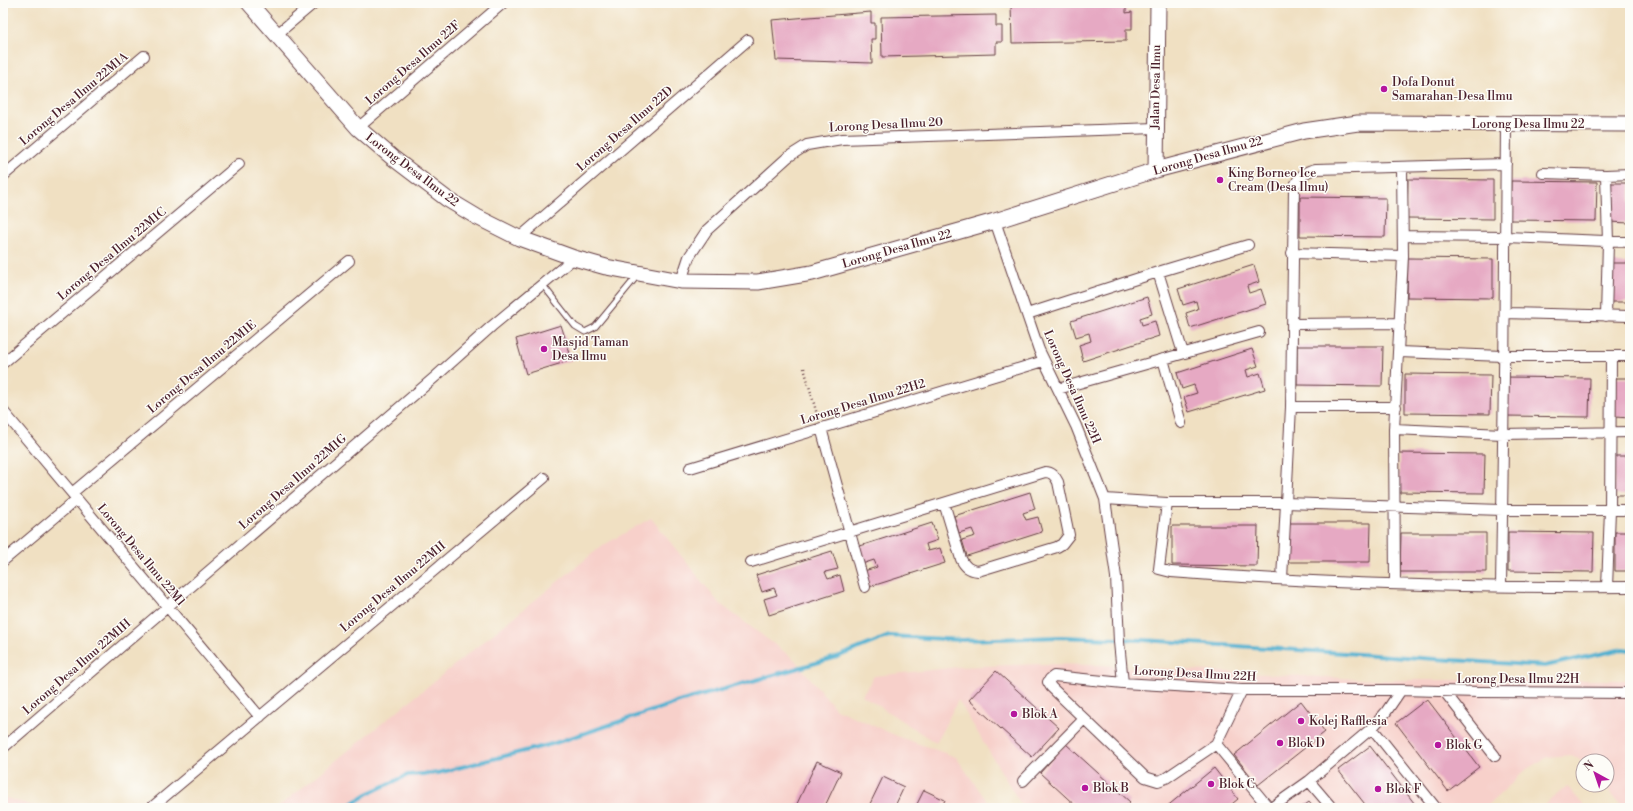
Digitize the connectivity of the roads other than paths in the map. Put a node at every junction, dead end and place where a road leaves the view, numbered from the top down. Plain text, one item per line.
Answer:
1 (249, 3) edge
2 (314, 3) edge
3 (503, 3) edge
4 (1158, 3) edge
5 (276, 35) junction
6 (748, 40) dead end
7 (144, 56) dead end
8 (1506, 124) junction
9 (1630, 124) edge
10 (358, 128) junction
11 (1156, 128) junction
12 (239, 164) dead end
13 (1506, 164) junction
14 (1402, 167) junction
15 (1156, 170) junction
16 (1544, 173) dead end
17 (1630, 174) edge
18 (1606, 175) junction
19 (3, 176) edge
20 (995, 221) junction
21 (1403, 236) junction
22 (1506, 237) junction
23 (519, 238) junction
24 (1608, 242) junction
25 (1630, 242) edge
26 (1248, 245) dead end
27 (1292, 253) junction
28 (1403, 256) junction
29 (574, 258) junction
30 (349, 261) dead end
31 (1158, 272) junction
32 (639, 274) junction
33 (681, 281) junction
34 (542, 284) junction
35 (1505, 313) junction
36 (1027, 314) junction
37 (1606, 316) junction
38 (1630, 316) edge
39 (1400, 323) junction
40 (1292, 324) junction
41 (1259, 332) dead end
42 (1399, 352) junction
43 (1183, 353) junction
44 (1503, 356) junction
45 (1611, 356) junction
46 (1630, 356) edge
47 (1163, 359) junction
48 (1044, 361) junction
49 (3, 363) edge
50 (1058, 389) junction
51 (1396, 407) junction
52 (1291, 408) junction
53 (3, 411) edge
54 (1181, 423) dead end
55 (821, 428) junction
56 (1394, 429) junction
57 (1610, 432) junction
58 (1630, 432) edge
59 (1503, 434) junction
60 (690, 468) dead end
61 (544, 478) dead end
62 (74, 496) junction
63 (1105, 499) junction
64 (944, 503) junction
65 (1167, 503) junction
66 (1286, 503) junction
67 (1396, 507) junction
68 (1502, 510) junction
69 (1610, 510) junction
70 (1630, 510) edge
71 (848, 532) junction
72 (3, 561) edge
73 (751, 562) dead end
74 (1282, 579) junction
75 (1395, 584) junction
76 (864, 587) dead end
77 (1501, 587) junction
78 (1607, 587) junction
79 (1630, 587) edge
80 (168, 607) junction
81 (1124, 683) junction
82 (1242, 690) junction
83 (1401, 690) junction
84 (1444, 691) junction
85 (1630, 693) edge
86 (260, 717) junction
87 (1084, 719) junction
88 (1372, 728) junction
89 (1216, 744) junction
90 (3, 748) edge
91 (1495, 756) dead end
92 (1023, 781) dead end
93 (1309, 781) junction
94 (151, 808) edge
95 (1270, 808) edge
96 (1332, 808) edge
97 (1436, 808) edge

1 - 5 street, Lorong Desa Ilmu 22
2 - 5 street
3 - 10 street, Lorong Desa Ilmu 22F
4 - 11 street, Jalan Desa Ilmu
5 - 10 street, Lorong Desa Ilmu 22
6 - 23 street, Lorong Desa Ilmu 22D
7 - 19 street, Lorong Desa Ilmu 22M1A
8 - 9 street, Lorong Desa Ilmu 22
8 - 13 street
8 - 15 street, Lorong Desa Ilmu 22
10 - 23 street, Lorong Desa Ilmu 22
11 - 15 street, Jalan Desa Ilmu
11 - 33 street, Lorong Desa Ilmu 20
12 - 49 street, Lorong Desa Ilmu 22M1C
13 - 14 street
13 - 22 street
14 - 21 street
14 - 27 street
15 - 20 street, Lorong Desa Ilmu 22
16 - 18 street
17 - 18 street
18 - 24 street
20 - 33 street, Lorong Desa Ilmu 22
20 - 36 street, Lorong Desa Ilmu 22H
21 - 22 street
21 - 28 street
22 - 24 street
22 - 35 street
23 - 29 street, Lorong Desa Ilmu 22
24 - 25 street
24 - 37 street
26 - 31 street
27 - 28 street
27 - 40 street
28 - 39 street
29 - 32 street, Lorong Desa Ilmu 22
29 - 34 street, Lorong Desa Ilmu 22M1G
30 - 62 street, Lorong Desa Ilmu 22M1E
31 - 36 street
31 - 43 street
32 - 33 street, Lorong Desa Ilmu 22
32 - 34 lane
34 - 80 street, Lorong Desa Ilmu 22M1G
35 - 37 street
35 - 44 street
36 - 48 street, Lorong Desa Ilmu 22H
37 - 38 street
39 - 40 street
39 - 42 street
40 - 52 street
41 - 43 street
42 - 44 street
42 - 51 street
43 - 47 street
44 - 45 street
44 - 59 street
45 - 46 street
45 - 57 street
47 - 50 street
47 - 54 street
48 - 50 street, Lorong Desa Ilmu 22H
48 - 55 street, Lorong Desa Ilmu 22H2
50 - 63 street, Lorong Desa Ilmu 22H
51 - 52 street
51 - 56 street
52 - 66 street
53 - 62 street, Lorong Desa Ilmu 22M1
55 - 60 street, Lorong Desa Ilmu 22H2
55 - 71 street
56 - 59 street
56 - 67 street
57 - 58 street
57 - 59 street
57 - 69 street
59 - 68 street
61 - 86 street, Lorong Desa Ilmu 22M1I
62 - 72 street, Lorong Desa Ilmu 22M1E
62 - 80 street, Lorong Desa Ilmu 22M1
63 - 65 street
63 - 81 street, Lorong Desa Ilmu 22H
64 - 64 street
64 - 71 street
65 - 66 street
65 - 74 street
66 - 67 street
66 - 74 street
67 - 68 street
67 - 75 street
68 - 69 street
68 - 77 street
69 - 70 street
69 - 78 street
71 - 73 street
71 - 76 street
74 - 75 street
75 - 77 street
77 - 78 street
78 - 79 street
80 - 86 street, Lorong Desa Ilmu 22M1
80 - 90 street, Lorong Desa Ilmu 22M1H
81 - 82 street, Lorong Desa Ilmu 22H
81 - 87 street
82 - 83 street, Lorong Desa Ilmu 22H
82 - 89 street
83 - 84 street, Lorong Desa Ilmu 22H
83 - 88 street
84 - 85 street, Lorong Desa Ilmu 22H
84 - 91 street
86 - 94 street, Lorong Desa Ilmu 22M1I
87 - 89 street
87 - 92 street
88 - 93 street
88 - 97 street
89 - 95 street
93 - 95 street
93 - 96 street

